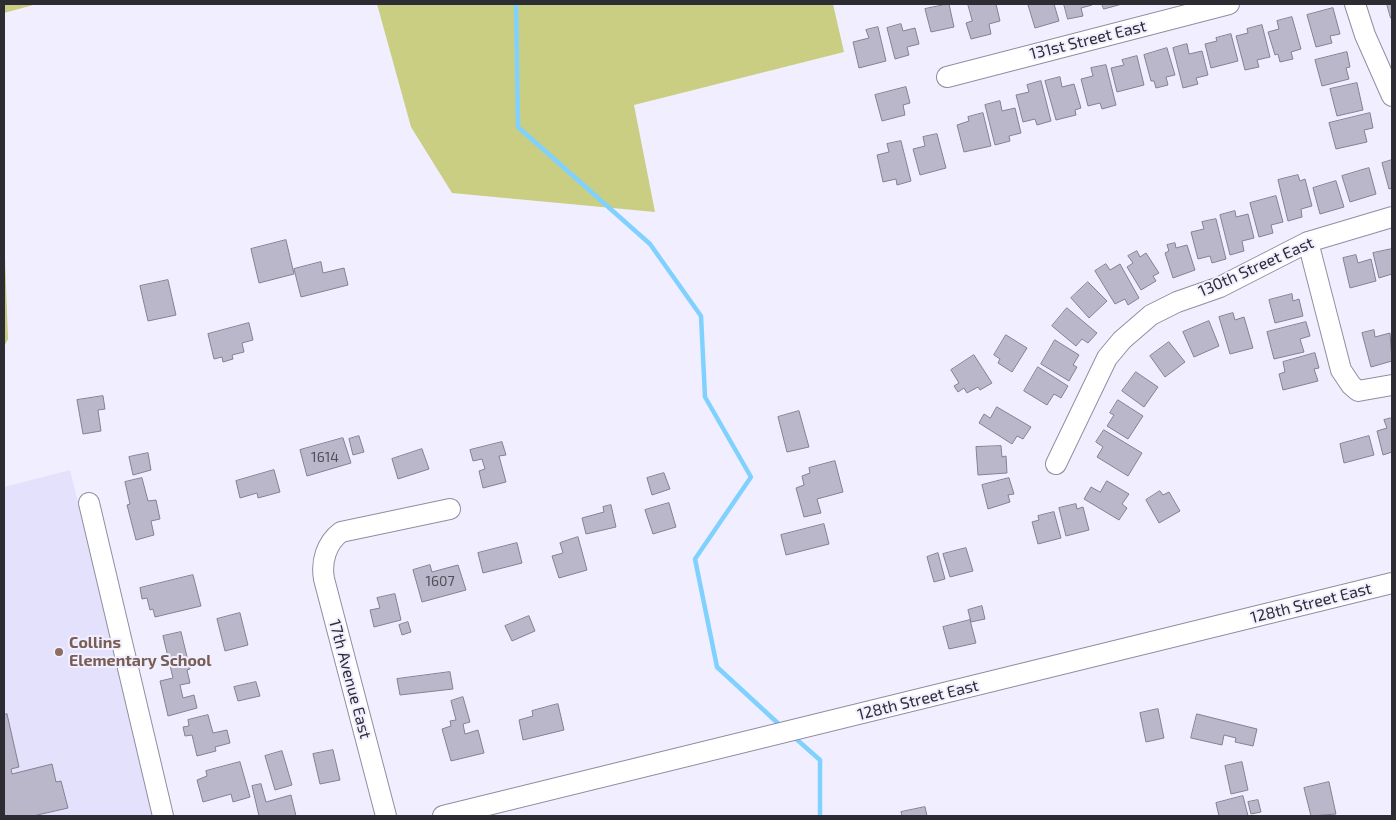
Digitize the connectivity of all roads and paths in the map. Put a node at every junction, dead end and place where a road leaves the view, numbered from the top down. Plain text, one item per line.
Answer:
1 (1229, 4) edge
2 (1355, 4) edge
3 (947, 76) dead end
4 (1392, 96) edge
5 (1392, 217) edge
6 (1308, 242) junction
7 (1392, 385) edge
8 (1056, 464) dead end
9 (89, 503) dead end
10 (450, 509) dead end
11 (1392, 583) edge
12 (163, 816) edge
13 (386, 816) edge
14 (443, 816) edge

1 - 3 street, 131st Street East
2 - 4 street
5 - 6 street, 130th Street East
6 - 7 street
6 - 8 street, 130th Street East
9 - 12 street
10 - 13 street, 17th Avenue East
11 - 14 street, 128th Street East

